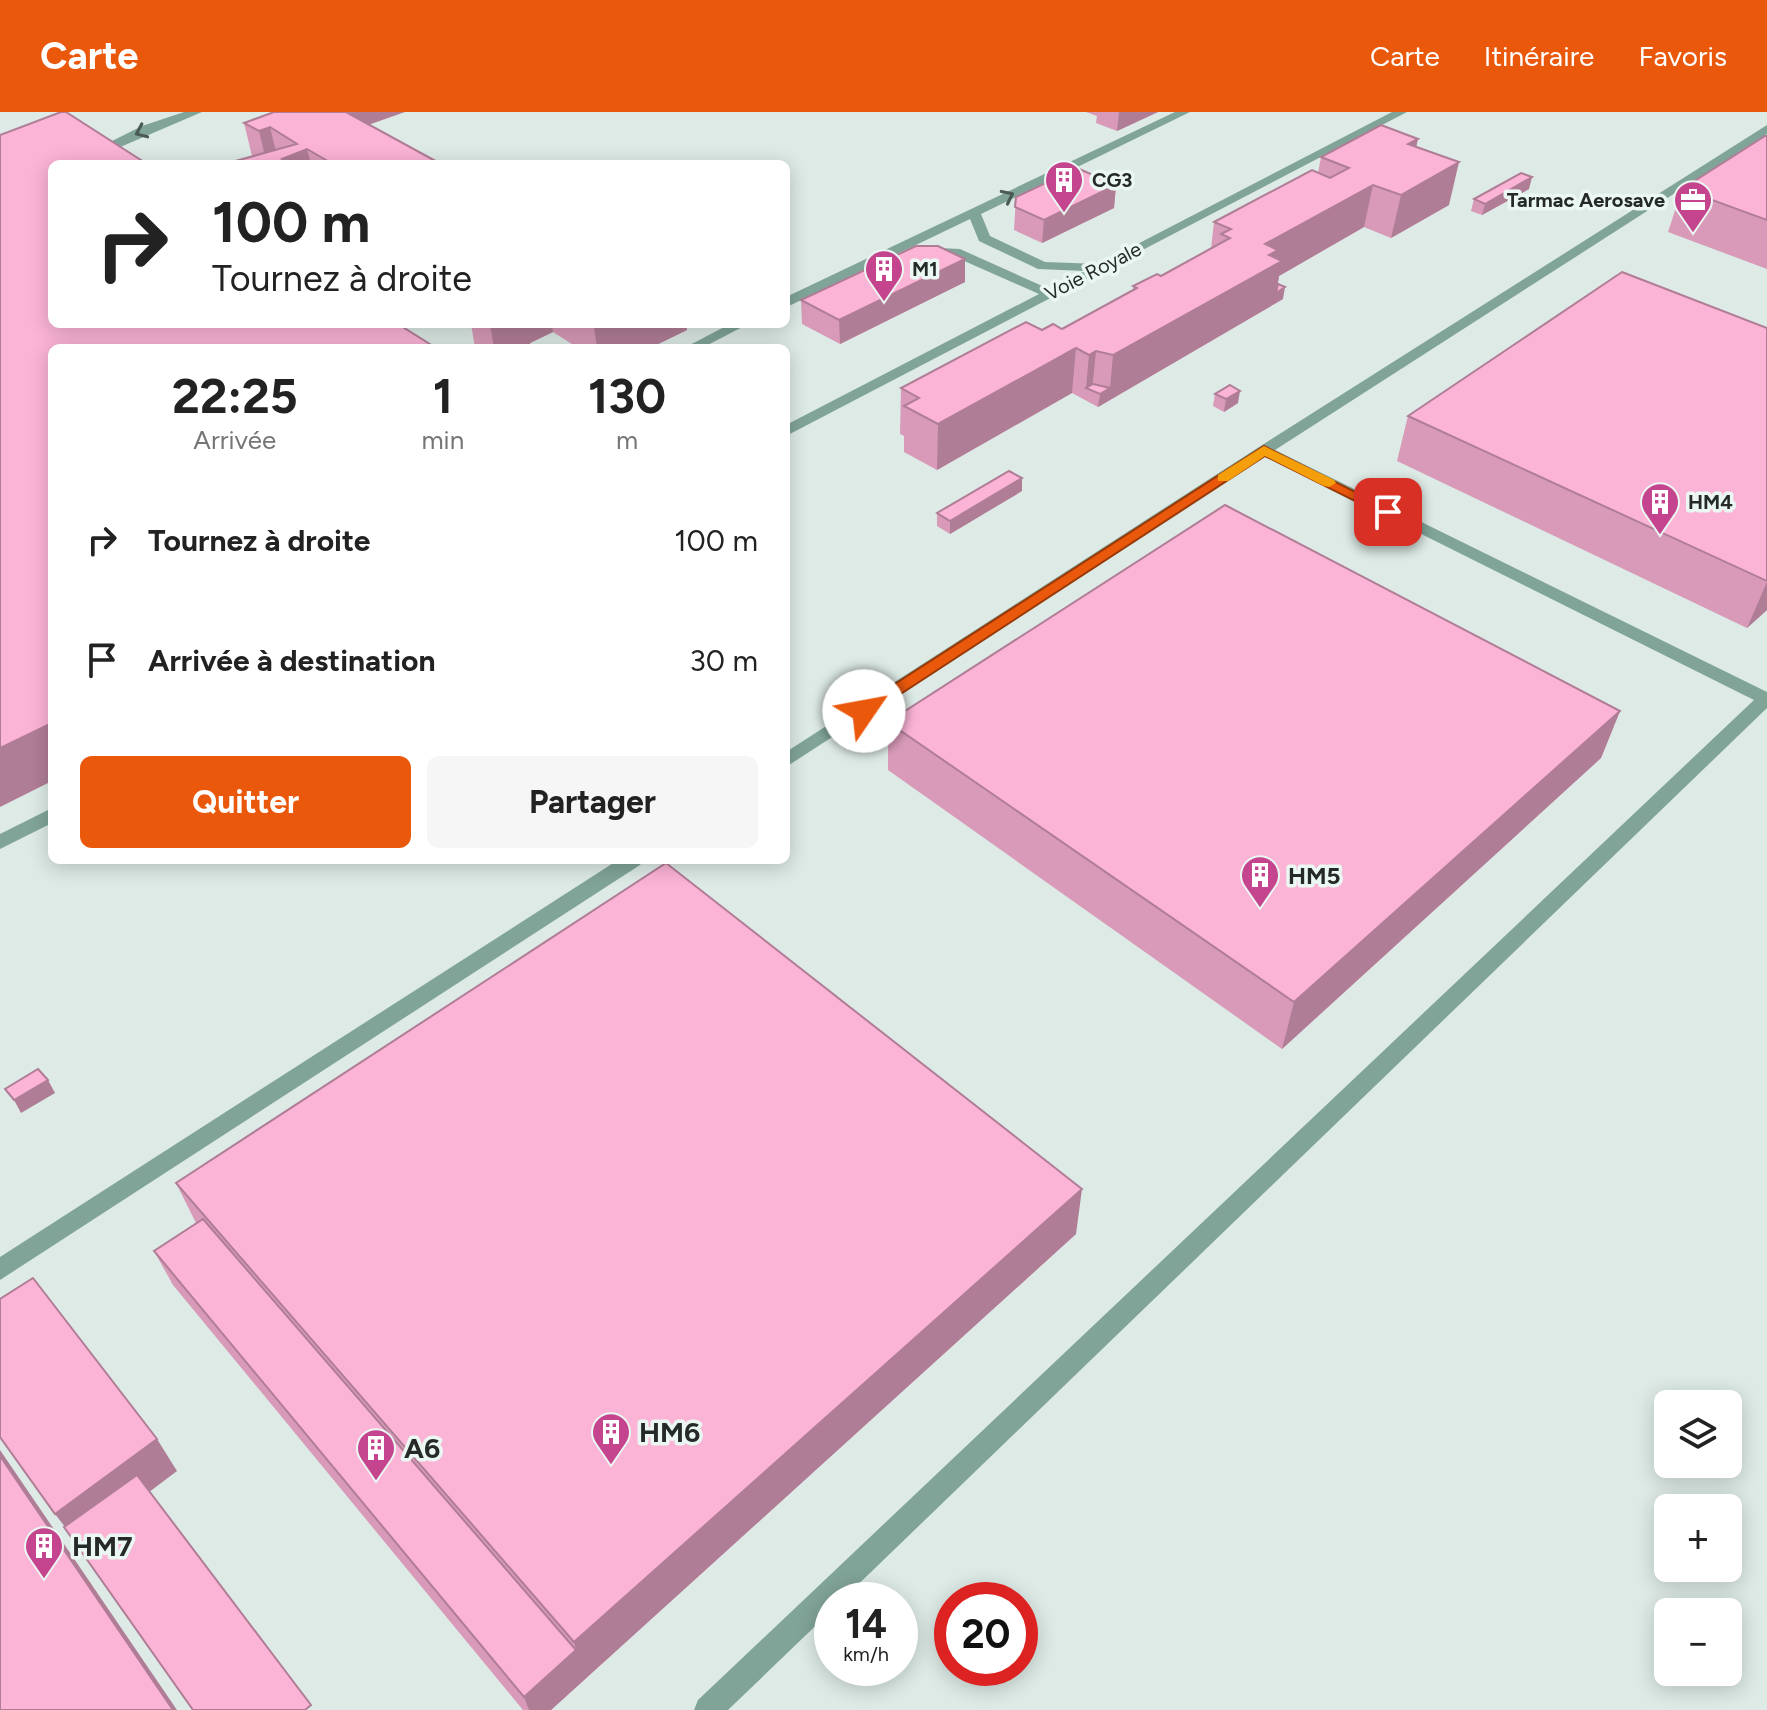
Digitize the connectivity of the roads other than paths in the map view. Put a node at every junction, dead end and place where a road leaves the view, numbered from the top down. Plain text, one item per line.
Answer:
1 (196, 112) edge
2 (1184, 112) edge
3 (1401, 112) edge
4 (1767, 129) edge
5 (121, 160) edge
6 (974, 212) junction
7 (901, 247) junction
8 (1100, 267) junction
9 (1049, 294) junction
10 (790, 300) edge
11 (733, 328) edge
12 (699, 344) edge
13 (790, 429) edge
14 (1264, 450) junction
15 (1766, 699) edge
16 (790, 758) edge
17 (48, 817) edge
18 (0, 842) edge
19 (627, 864) edge
20 (0, 1270) edge
21 (708, 1710) edge

1 -> 5 lane
6 -> 2 lane
3 - 8 lane, Voie Royale
4 - 14 lane
6 - 7 lane
6 - 8 lane
7 - 9 lane
7 - 10 lane
8 - 9 lane, Voie Royale
9 - 13 lane, Voie Royale
11 - 12 lane
14 - 15 lane
14 - 16 lane
15 - 21 lane
17 - 18 lane
19 - 20 lane

